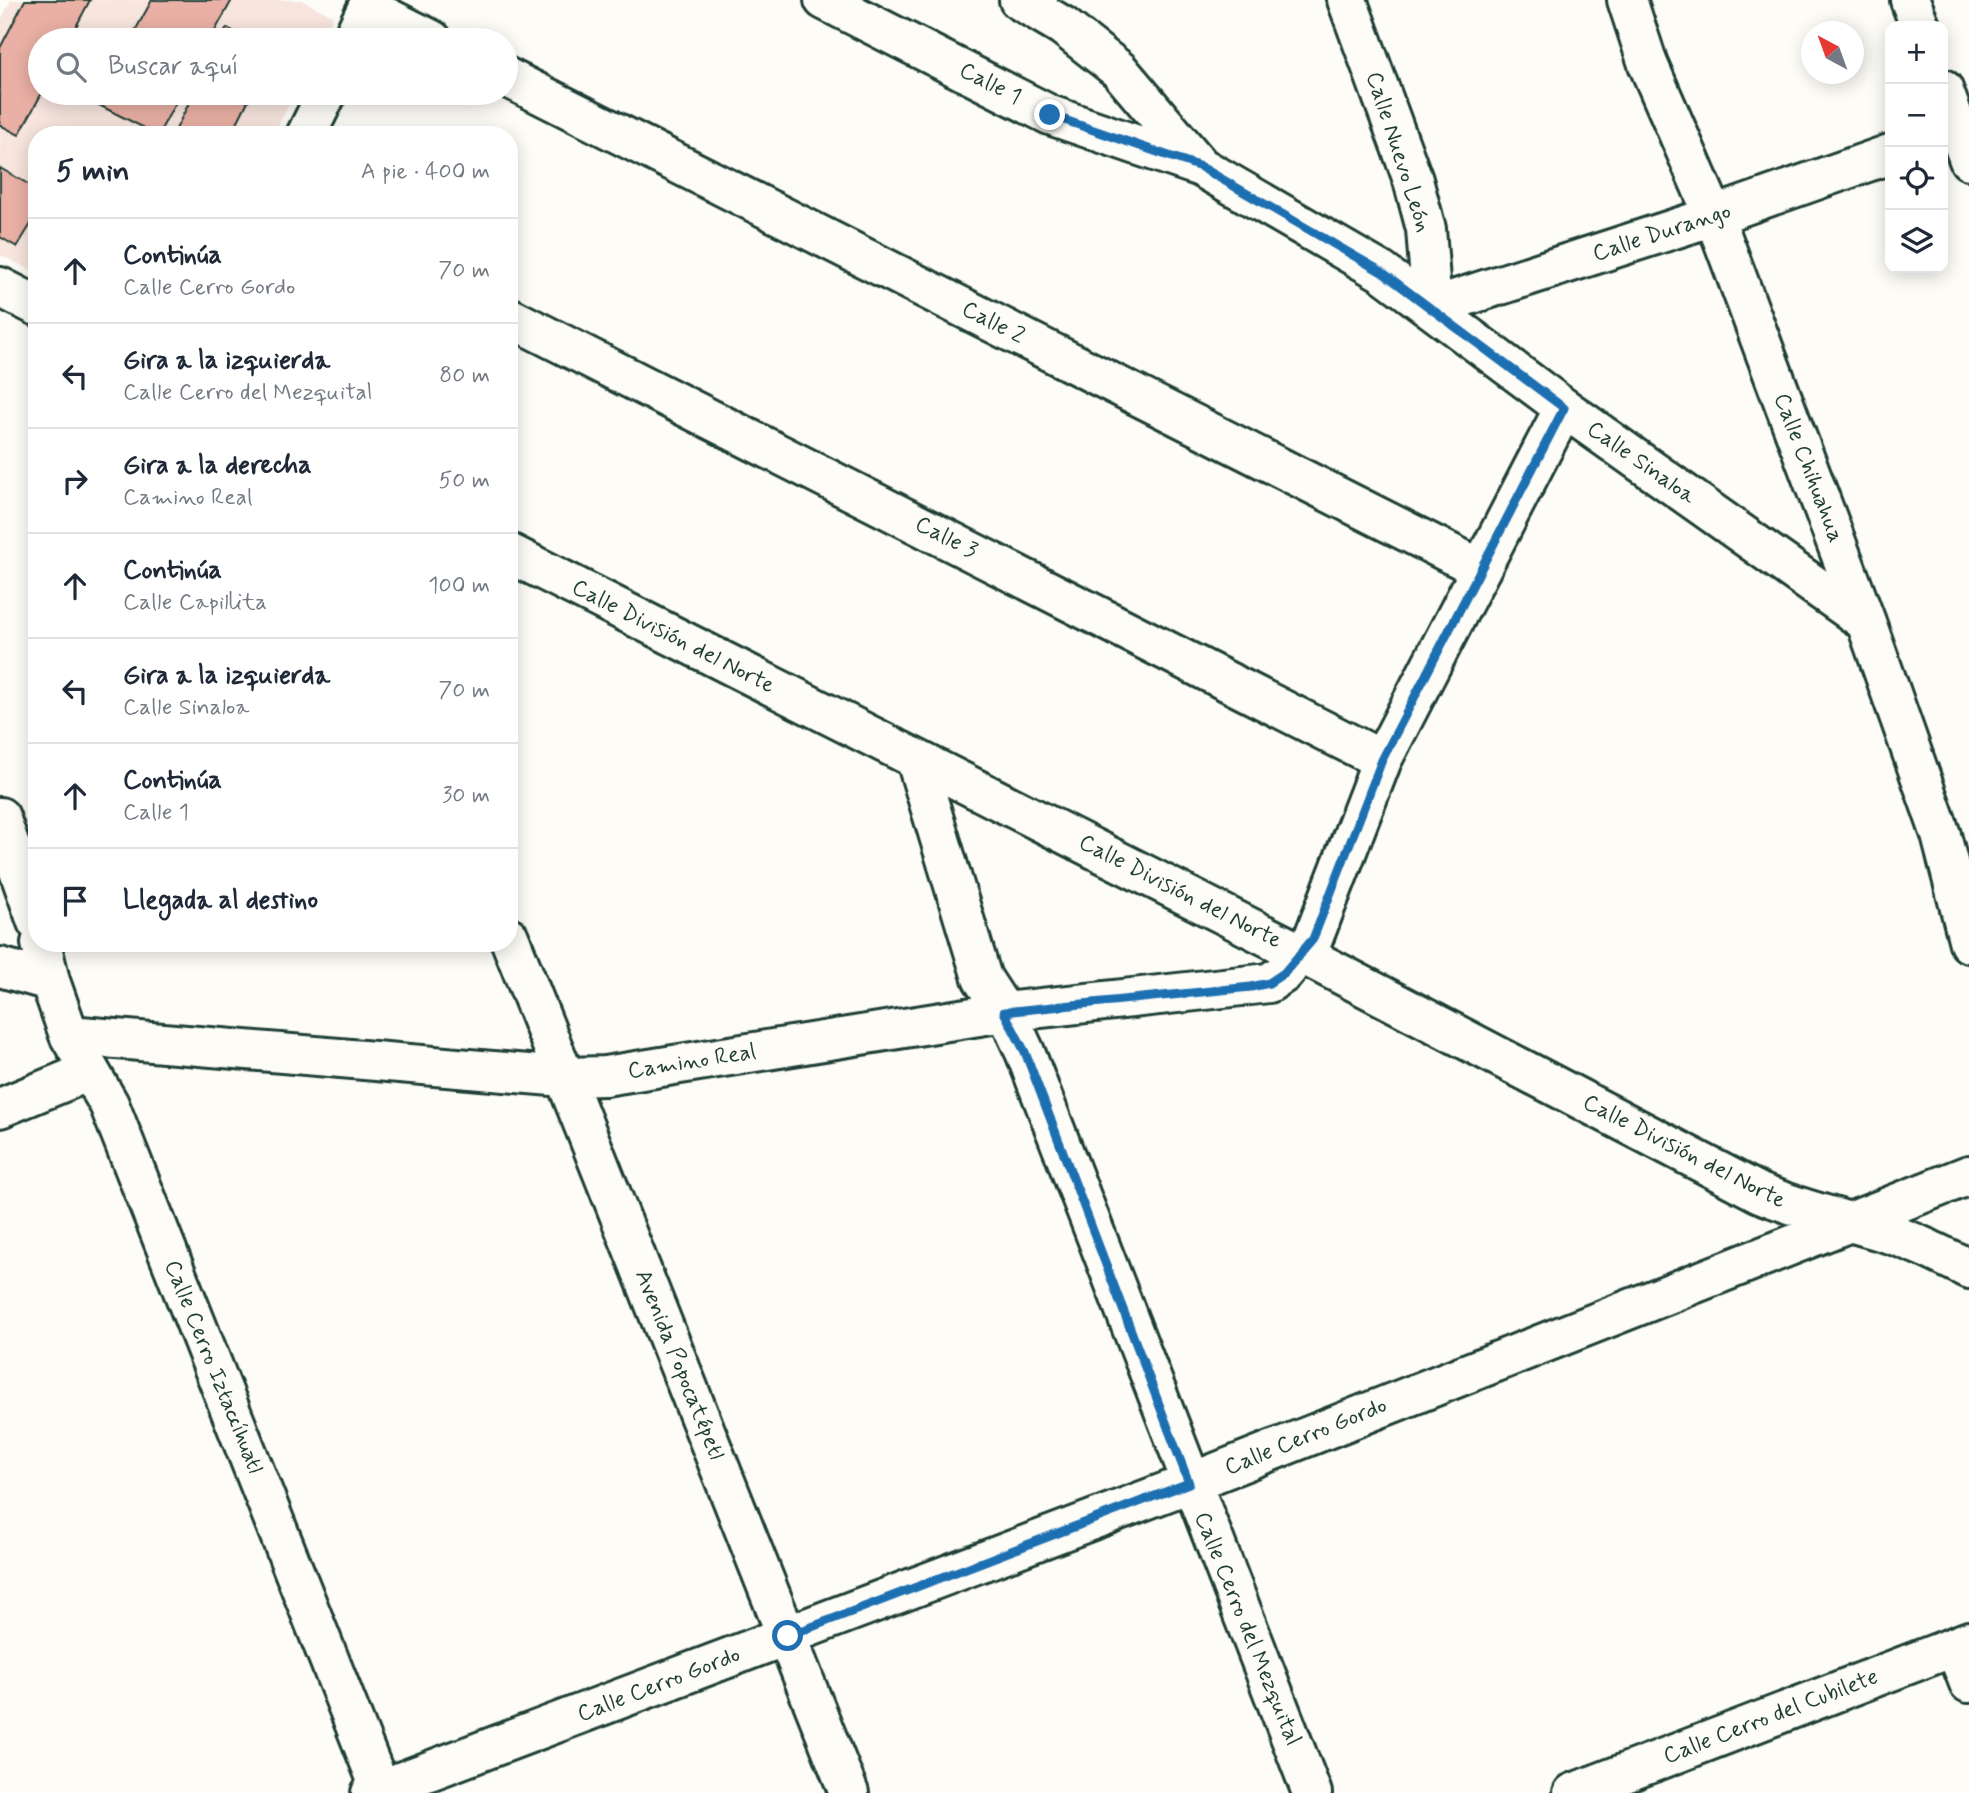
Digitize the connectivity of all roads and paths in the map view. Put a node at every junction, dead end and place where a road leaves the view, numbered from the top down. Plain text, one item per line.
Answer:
1 (824, 0) edge
2 (1019, 0) edge
3 (1347, 0) edge
4 (1627, 0) edge
5 (1910, 0) edge
6 (1059, 13) edge
7 (364, 16) edge
8 (1918, 21) edge
9 (398, 28) edge
10 (518, 83) edge
11 (1948, 103) edge
12 (321, 105) edge
13 (310, 126) edge
14 (1960, 138) edge
15 (1885, 156) edge
16 (1201, 167) junction
17 (1714, 216) junction
18 (1432, 307) junction
19 (518, 322) edge
20 (1564, 408) junction
21 (518, 558) edge
22 (1481, 569) junction
23 (1866, 622) junction
24 (916, 760) junction
25 (1382, 760) junction
26 (0, 817) edge
27 (28, 896) edge
28 (1969, 943) edge
29 (43, 952) edge
30 (515, 952) edge
31 (1302, 954) junction
32 (0, 967) edge
33 (50, 981) junction
34 (1004, 1012) junction
35 (69, 1035) junction
36 (90, 1071) junction
37 (564, 1077) junction
38 (0, 1108) edge
39 (1969, 1175) edge
40 (1846, 1223) junction
41 (1969, 1269) edge
42 (1189, 1483) junction
43 (788, 1636) junction
44 (1962, 1644) edge
45 (1969, 1684) edge
46 (378, 1792) edge
47 (849, 1793) edge
48 (1312, 1793) edge
49 (1573, 1793) edge

1 - 16 street, Calle 1
2 - 6 street, Calle Sinaloa
3 - 18 street, Calle Nuevo León
4 - 17 street, Calle Chihuahua
5 - 8 street
6 - 16 street, Calle Sinaloa
7 - 9 street
10 - 22 street, Calle 2
11 - 14 street
12 - 13 street
15 - 17 street, Calle Durango
16 - 18 street, Calle Sinaloa
17 - 18 street, Calle Durango
17 - 23 street, Calle Chihuahua
18 - 20 street, Calle Sinaloa
19 - 25 street, Calle 3
20 - 22 street, Camino Real
20 - 23 street, Calle Sinaloa
21 - 24 street, Calle División del Norte
22 - 25 street, Camino Real
23 - 28 street, Calle Chihuahua
24 - 31 street, Calle División del Norte
24 - 34 street, Calle Cerro del Mezquital
25 - 31 street, Camino Real
26 - 27 street
29 - 33 street, Calle Cerro Iztaccíhuatl
30 - 37 street, Avenida Popocatépetl
31 - 34 street, Camino Real
31 - 40 street, Calle División del Norte
32 - 33 street
33 - 35 street, Calle Cerro Iztaccíhuatl
34 - 37 street, Camino Real
34 - 42 street, Calle Cerro del Mezquital
35 - 36 street, Calle Cerro Iztaccíhuatl
35 - 37 street, Camino Real
36 - 38 street
36 - 46 street, Calle Cerro Iztaccíhuatl
37 - 43 street, Avenida Popocatépetl
39 - 40 street, Calle Cerro Gordo
40 - 41 street, Calle División del Norte
40 - 42 street, Calle Cerro Gordo
42 - 43 street, Calle Cerro Gordo
42 - 48 street, Calle Cerro del Mezquital
43 - 46 street, Calle Cerro Gordo
43 - 47 street, Avenida Popocatépetl
44 - 45 street
44 - 49 street, Calle Cerro del Cubilete

